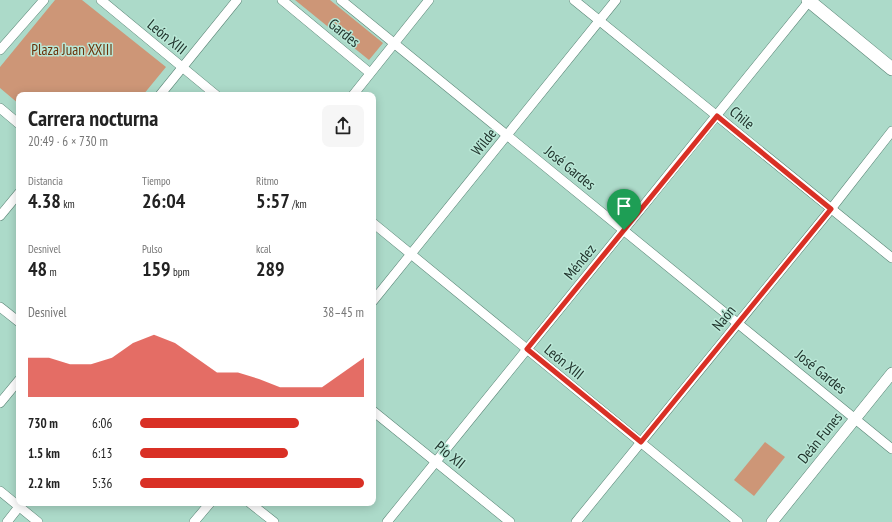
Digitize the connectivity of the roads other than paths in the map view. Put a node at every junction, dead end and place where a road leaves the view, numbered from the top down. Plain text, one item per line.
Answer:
1 (44, 0) edge
2 (100, 0) edge
3 (237, 0) edge
4 (282, 0) edge
5 (342, 0) edge
6 (429, 0) edge
7 (574, 0) edge
8 (616, 0) edge
9 (812, 0) edge
10 (600, 21) junction
11 (394, 43) junction
12 (0, 50) edge
13 (892, 59) edge
14 (183, 67) junction
15 (892, 68) edge
16 (370, 73) junction
17 (162, 92) edge
18 (212, 92) edge
19 (355, 92) edge
20 (0, 108) edge
21 (717, 116) junction
22 (16, 121) edge
23 (892, 131) edge
24 (507, 135) junction
25 (16, 197) edge
26 (831, 209) junction
27 (0, 216) edge
28 (376, 225) edge
29 (624, 230) junction
30 (411, 254) junction
31 (892, 258) edge
32 (376, 297) edge
33 (0, 307) edge
34 (16, 320) edge
35 (738, 323) junction
36 (527, 349) junction
37 (892, 373) edge
38 (16, 384) edge
39 (0, 403) edge
40 (376, 413) edge
41 (856, 418) junction
42 (641, 442) junction
43 (892, 448) edge
44 (435, 461) junction
45 (0, 491) edge
46 (16, 502) edge
47 (20, 506) edge
48 (22, 506) edge
49 (207, 506) edge
50 (254, 506) edge
51 (7, 522) edge
52 (38, 522) edge
53 (194, 522) edge
54 (274, 522) edge
55 (387, 522) edge
56 (510, 522) edge
57 (576, 522) edge
58 (738, 522) edge
59 (772, 522) edge

1 - 12 street
2 - 14 street, León XIII
3 - 14 street
4 - 16 street, Gardes
5 - 11 street, José Gardes
6 - 11 street
7 - 10 street, Chile
8 - 10 street, Wilde
9 - 13 main road
9 - 15 main road
9 - 21 street, Méndez
10 - 21 street, Chile
10 - 24 street, Wilde
11 - 16 street
11 - 24 street, José Gardes
14 - 17 street
14 - 18 street, León XIII
16 - 19 street
20 - 22 street
21 - 26 street, Chile
21 - 29 street, Méndez
23 - 26 street, Naón
24 - 29 street, José Gardes
24 - 30 street, Wilde
25 - 27 street
26 - 31 street, Chile
26 - 35 street, Naón
28 - 30 street, León XIII
29 - 35 street, José Gardes
29 - 36 street, Méndez
30 - 32 street, Wilde
30 - 36 street, León XIII
33 - 34 street
35 - 41 street, José Gardes
35 - 42 street, Naón
36 - 42 street, León XIII
36 - 44 street, Méndez
37 - 41 street, Deán Funes
38 - 39 street
40 - 44 street, Pío XII
41 - 43 street, José Gardes
41 - 59 street, Deán Funes
42 - 57 street, Naón
42 - 58 street, León XIII
44 - 55 street, Méndez
44 - 56 street, Pío XII
45 - 46 street
47 - 51 street
48 - 52 street
49 - 53 street
50 - 54 street

